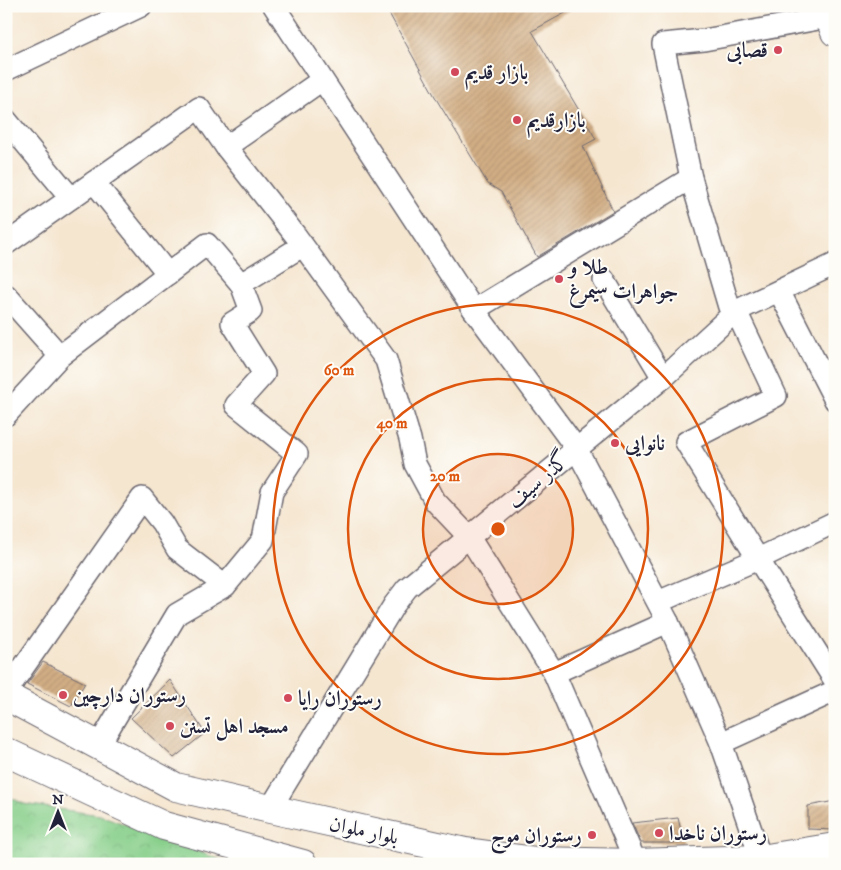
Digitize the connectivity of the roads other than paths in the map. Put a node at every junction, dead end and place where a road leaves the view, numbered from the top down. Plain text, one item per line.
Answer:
1 (140, 6) edge
2 (274, 6) edge
3 (831, 18) edge
4 (6, 70) edge
5 (322, 80) junction
6 (6, 120) edge
7 (226, 147) junction
8 (691, 178) junction
9 (94, 182) junction
10 (71, 198) junction
11 (6, 244) edge
12 (302, 246) junction
13 (835, 264) edge
14 (168, 274) junction
15 (604, 280) dead end
16 (240, 284) junction
17 (779, 291) junction
18 (6, 295) edge
19 (474, 310) junction
20 (736, 312) junction
21 (60, 356) junction
22 (663, 378) junction
23 (835, 400) edge
24 (6, 415) edge
25 (576, 448) junction
26 (835, 522) edge
27 (469, 537) junction
28 (758, 558) junction
29 (225, 586) junction
30 (658, 602) junction
31 (668, 622) junction
32 (554, 673) junction
33 (835, 681) edge
34 (835, 691) edge
35 (6, 692) edge
36 (6, 696) edge
37 (721, 743) junction
38 (98, 745) junction
39 (6, 752) edge
40 (270, 809) junction
41 (835, 847) edge
42 (761, 859) junction
43 (636, 863) edge
44 (303, 864) edge

1 - 4 street
2 - 5 street
3 - 8 street
5 - 7 street
5 - 19 street
6 - 10 street
7 - 9 street
7 - 12 street
8 - 19 street
8 - 20 street
9 - 10 street
9 - 14 street
10 - 11 street
12 - 16 street
12 - 27 street
13 - 17 street, گذر سیف
14 - 16 street
14 - 21 street
15 - 22 street
16 - 29 street
17 - 20 street, گذر سیف
17 - 23 street
18 - 21 street
19 - 25 street
20 - 22 street, گذر سیف
20 - 28 street
21 - 24 street
22 - 25 street, گذر سیف
25 - 27 street, گذر سیف
25 - 30 street
26 - 28 street
27 - 32 street
27 - 40 street, گذر سیف
28 - 30 street
28 - 33 street
29 - 35 street
29 - 38 street
30 - 31 street
31 - 32 street
31 - 37 street
32 - 43 street
34 - 37 street
36 - 38 main road, بلوار ملوان
37 - 42 street
38 - 40 main road, بلوار ملوان
39 - 44 main road
40 - 43 main road, بلوار ملوان
41 - 42 main road, بلوار ملوان
42 - 43 main road, بلوار ملوان

